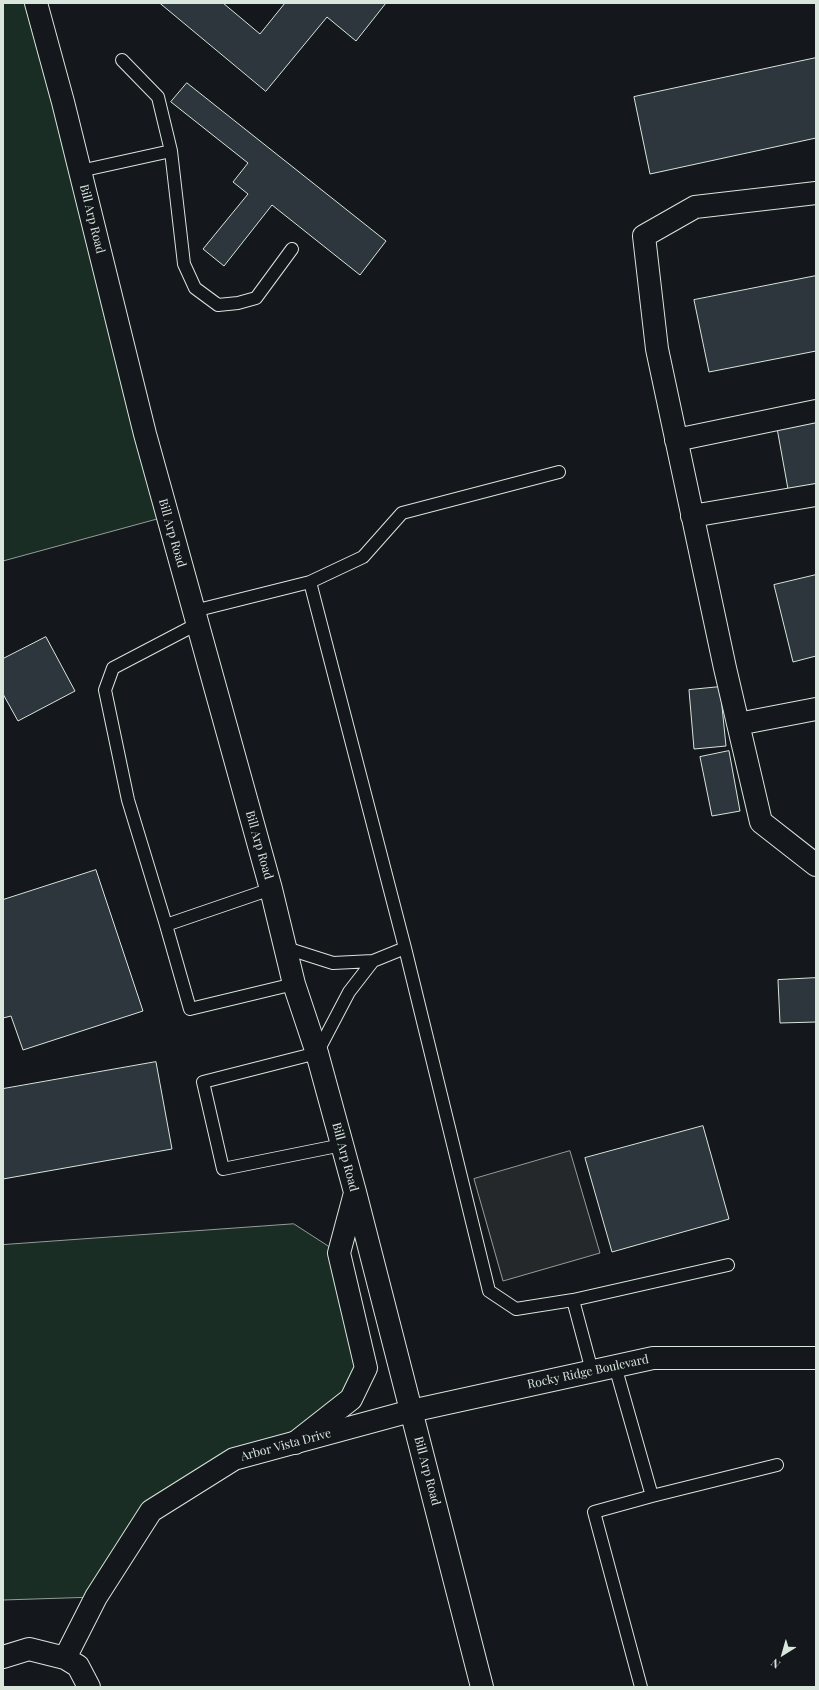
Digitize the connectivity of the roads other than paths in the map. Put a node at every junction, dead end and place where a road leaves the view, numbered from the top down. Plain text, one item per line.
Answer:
1 (36, 3) edge
2 (122, 60) dead end
3 (170, 151) junction
4 (80, 171) junction
5 (816, 193) edge
6 (292, 249) dead end
7 (816, 411) edge
8 (676, 440) junction
9 (559, 472) dead end
10 (816, 495) edge
11 (692, 516) junction
12 (310, 582) junction
13 (196, 618) junction
14 (816, 709) edge
15 (738, 724) junction
16 (816, 865) edge
17 (271, 889) junction
18 (166, 925) junction
19 (286, 948) junction
20 (405, 948) junction
21 (373, 961) junction
22 (294, 984) junction
23 (316, 1053) junction
24 (342, 1145) junction
25 (355, 1192) junction
26 (728, 1265) dead end
27 (573, 1300) junction
28 (816, 1358) edge
29 (615, 1366) junction
30 (592, 1371) junction
31 (411, 1411) junction
32 (295, 1443) junction
33 (777, 1465) dead end
34 (652, 1496) junction
35 (3, 1656) edge
36 (65, 1658) junction
37 (89, 1687) edge
38 (482, 1687) edge
39 (641, 1687) edge

1 - 4 street, Bill Arp Road
2 - 3 lane
3 - 4 lane
3 - 6 lane
4 - 13 street, Bill Arp Road
5 - 8 street
7 - 8 street
8 - 11 street
9 - 12 lane
10 - 11 street
11 - 15 street
12 - 13 lane
12 - 20 lane
13 - 17 street, Bill Arp Road
13 - 18 lane
14 - 15 street
15 - 16 street
17 - 18 lane
17 - 19 street, Bill Arp Road
18 - 22 lane
19 - 21 lane
19 - 22 street, Bill Arp Road
20 - 21 lane
20 - 27 lane
21 - 23 lane
22 - 23 street, Bill Arp Road
23 - 24 street, Bill Arp Road
23 - 24 lane
24 - 25 street, Bill Arp Road
25 - 31 street, Bill Arp Road
25 - 32 street
26 - 27 lane
27 - 30 lane
28 - 29 street, Rocky Ridge Boulevard
29 - 30 street, Rocky Ridge Boulevard
29 - 34 lane
30 - 31 street, Rocky Ridge Boulevard
31 - 32 street, Arbor Vista Drive
31 - 38 street, Bill Arp Road
32 - 36 street, Arbor Vista Drive
33 - 34 lane
34 - 39 lane
35 - 36 street
36 - 37 street

